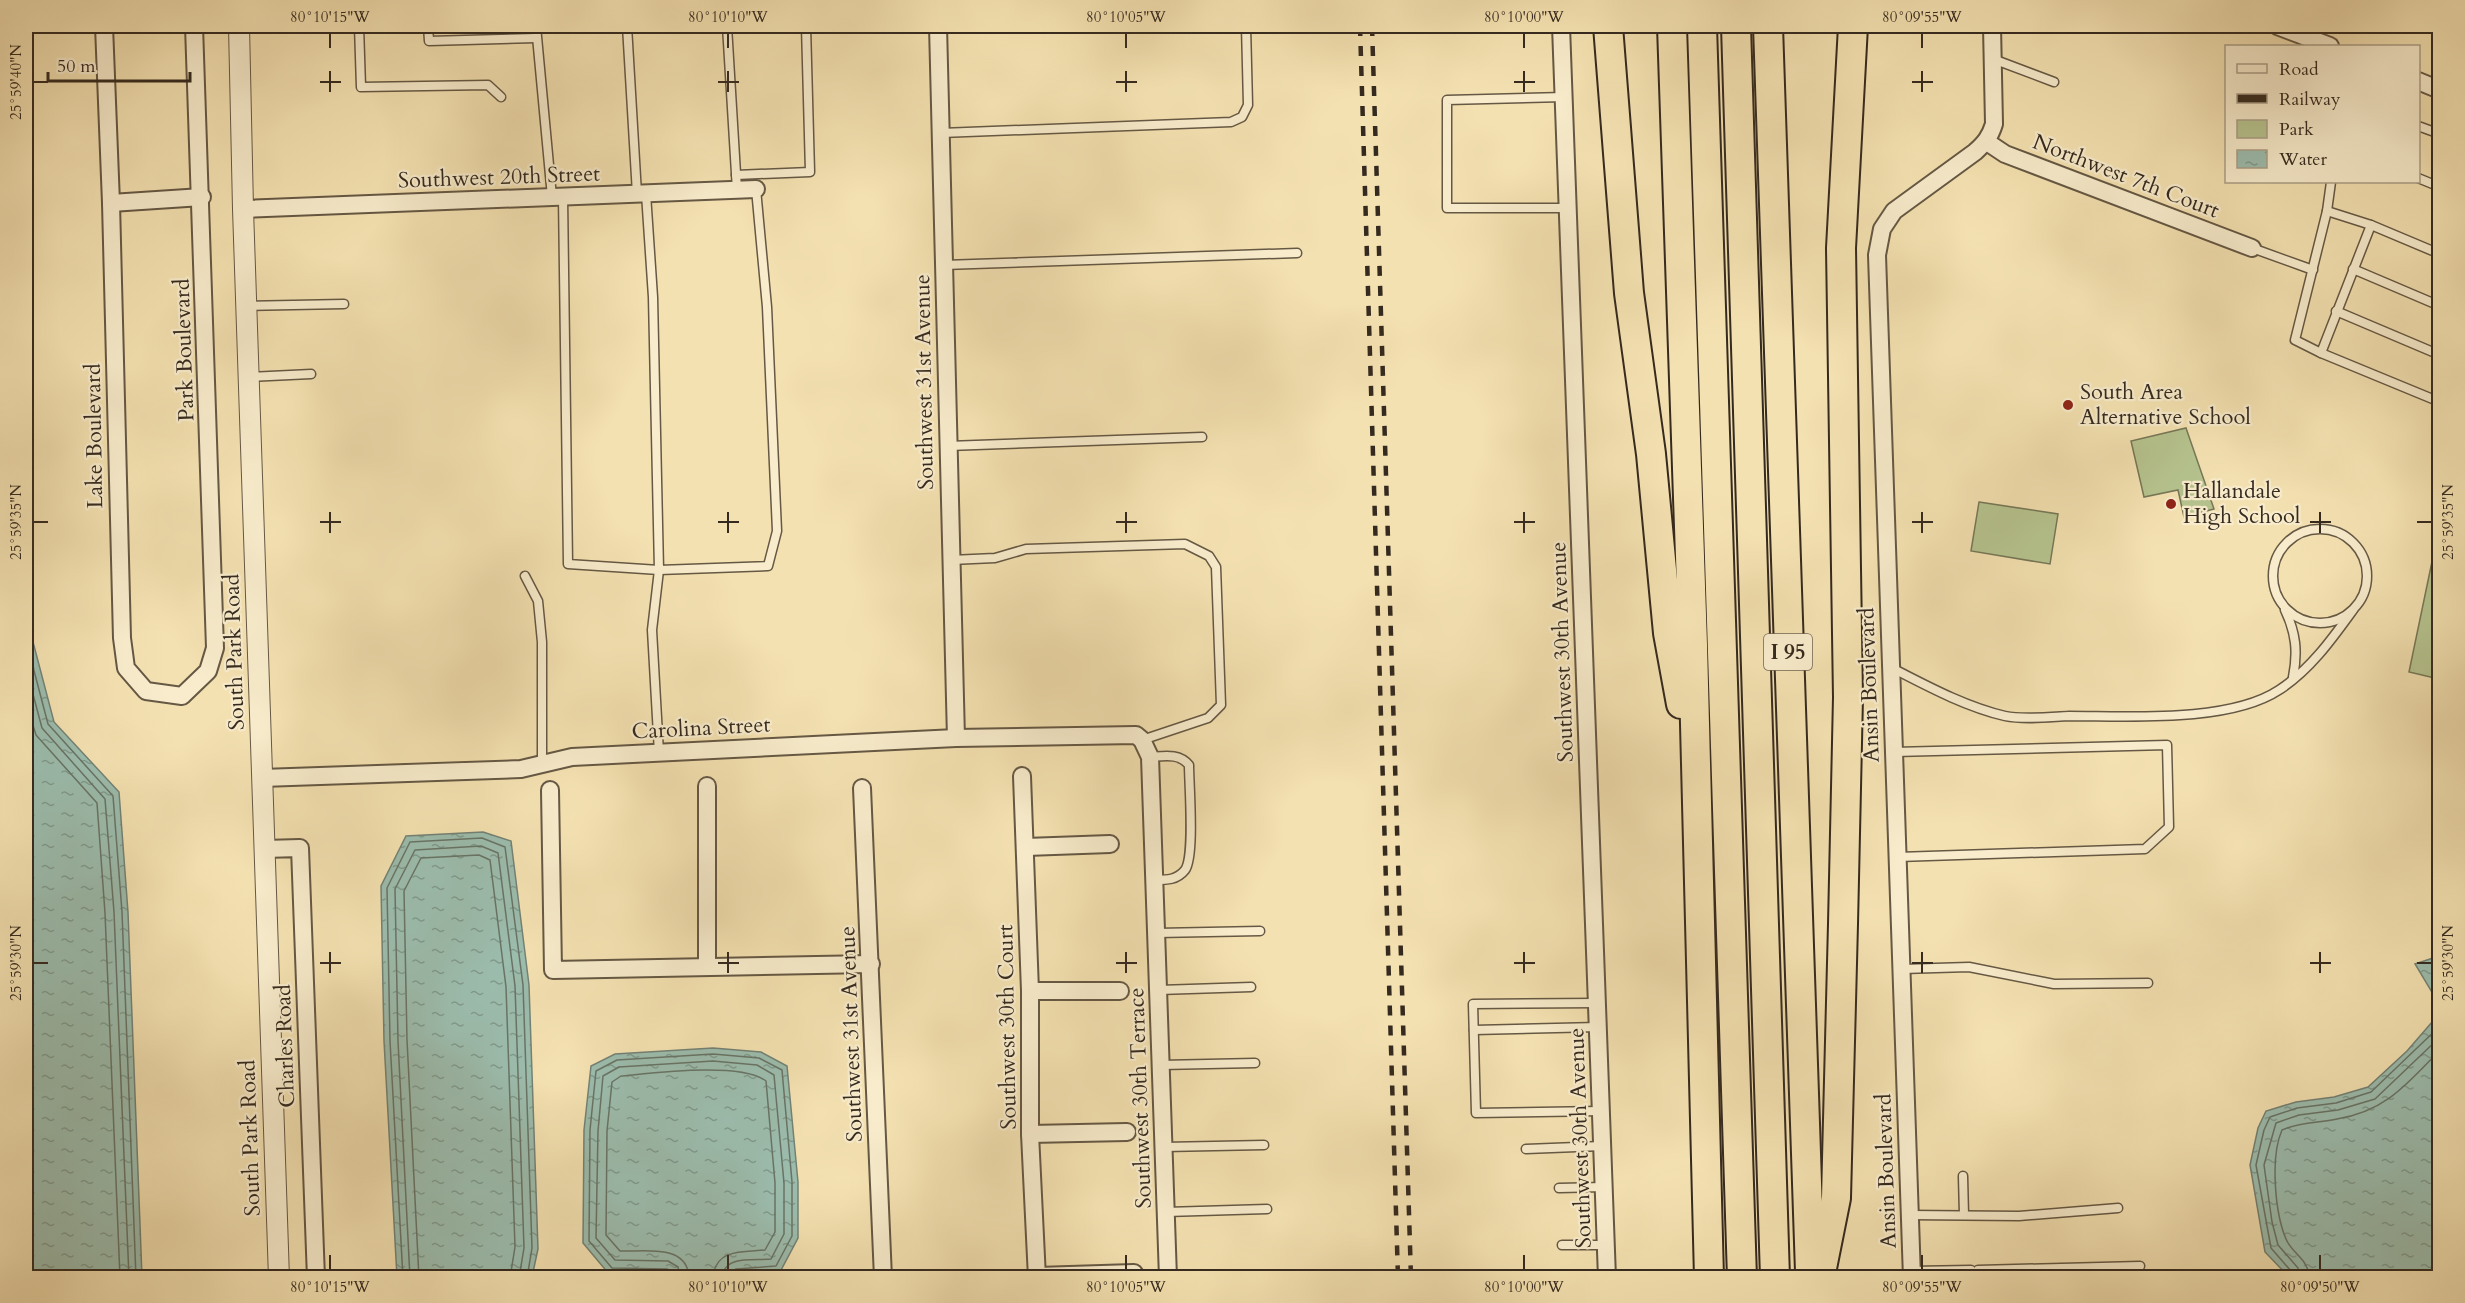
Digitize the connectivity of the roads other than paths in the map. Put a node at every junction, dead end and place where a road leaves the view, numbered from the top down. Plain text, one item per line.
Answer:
1 (104, 26) edge
2 (194, 26) edge
3 (239, 26) edge
4 (359, 26) edge
5 (428, 26) edge
6 (536, 26) edge
7 (627, 26) edge
8 (727, 26) edge
9 (806, 26) edge
10 (938, 26) edge
11 (1246, 26) edge
12 (1561, 26) edge
13 (1608, 26) edge
14 (1672, 26) edge
15 (1702, 26) edge
16 (1736, 26) edge
17 (1768, 26) edge
18 (1853, 26) edge
19 (1992, 26) edge
20 (2277, 26) edge
21 (536, 38) junction
22 (2327, 45) edge
23 (1992, 59) junction
24 (2054, 82) dead end
25 (2420, 82) edge
26 (2439, 90) edge
27 (501, 97) dead end
28 (1564, 97) junction
29 (2420, 127) edge
30 (941, 133) junction
31 (2439, 134) edge
32 (1987, 142) junction
33 (2420, 179) edge
34 (737, 182) junction
35 (2331, 183) edge
36 (2439, 187) edge
37 (756, 189) joint
38 (641, 194) junction
39 (202, 197) junction
40 (558, 197) junction
41 (111, 202) junction
42 (1568, 208) junction
43 (243, 210) junction
44 (2327, 211) junction
45 (2371, 225) junction
46 (2252, 249) joint
47 (1297, 253) dead end
48 (2439, 254) edge
49 (944, 265) junction
50 (2353, 269) junction
51 (2313, 270) junction
52 (344, 304) dead end
53 (246, 306) junction
54 (2439, 306) edge
55 (2336, 311) junction
56 (2321, 353) junction
57 (2439, 355) edge
58 (311, 374) dead end
59 (249, 377) junction
60 (2439, 402) edge
61 (1202, 437) dead end
62 (948, 446) junction
63 (951, 560) junction
64 (659, 570) junction
65 (525, 576) dead end
66 (2283, 606) junction
67 (2353, 610) junction
68 (126, 668) joint
69 (1891, 668) junction
70 (2293, 677) junction
71 (956, 738) junction
72 (1142, 740) junction
73 (1894, 752) junction
74 (659, 753) junction
75 (1150, 757) junction
76 (542, 764) junction
77 (1022, 777) dead end
78 (262, 778) junction
79 (706, 786) dead end
80 (862, 788) dead end
81 (550, 790) dead end
82 (1698, 798) junction
83 (1110, 844) dead end
84 (1026, 847) junction
85 (264, 849) junction
86 (1898, 857) junction
87 (1155, 880) junction
88 (1260, 931) dead end
89 (1156, 933) junction
90 (871, 964) junction
91 (707, 966) junction
92 (1902, 969) junction
93 (2148, 983) dead end
94 (1251, 987) dead end
95 (1159, 990) junction
96 (1030, 991) junction
97 (1120, 992) dead end
98 (1597, 1003) junction
99 (1598, 1027) junction
100 (1474, 1030) junction
101 (1254, 1063) dead end
102 (1161, 1065) junction
103 (1601, 1111) junction
104 (1127, 1132) dead end
105 (1030, 1134) junction
106 (1264, 1145) dead end
107 (1602, 1146) junction
108 (1164, 1147) junction
109 (1526, 1149) dead end
110 (1963, 1176) dead end
111 (1604, 1187) junction
112 (1559, 1188) dead end
113 (2118, 1208) dead end
114 (1267, 1209) dead end
115 (1166, 1212) junction
116 (1910, 1215) junction
117 (1964, 1215) junction
118 (1562, 1245) dead end
119 (1606, 1245) junction
120 (2140, 1266) dead end
121 (1707, 1269) edge
122 (1134, 1273) dead end
123 (1912, 1274) edge
124 (1037, 1277) edge
125 (279, 1278) edge
126 (316, 1278) edge
127 (883, 1278) edge
128 (1168, 1278) edge
129 (1607, 1278) edge
130 (1742, 1278) edge
131 (1775, 1278) edge
132 (1810, 1278) edge
133 (1820, 1278) edge

1 - 41 street, Lake Boulevard
2 - 39 street, Park Boulevard
3 - 43 street, South Park Road
4 - 27 lane
5 - 21 lane
6 - 21 lane
7 - 38 lane
8 - 34 lane
9 - 34 lane
10 - 30 street, Southwest 31st Avenue
11 - 30 lane
12 - 28 street, Southwest 30th Avenue
13 - 82 highway
14 - 82 highway
15 - 130 highway
16 - 131 highway
17 - 132 highway, I 95
18 - 133 highway
19 - 23 street
20 - 22 street
21 - 40 lane
23 - 24 lane
23 - 32 street
25 - 26 street
28 - 42 street, Southwest 30th Avenue
28 - 42 lane
29 - 31 lane
30 - 49 street, Southwest 31st Avenue
32 - 46 street, Northwest 7th Court
32 - 69 street, Ansin Boulevard
33 - 36 lane
34 - 37 street, Southwest 20th Street
34 - 38 street, Southwest 20th Street
35 - 44 lane
37 - 64 lane
38 - 40 street, Southwest 20th Street
38 - 64 lane
39 - 41 street
39 - 68 street, Park Boulevard
40 - 43 street, Southwest 20th Street
40 - 64 lane
41 - 68 street, Lake Boulevard
42 - 98 street, Southwest 30th Avenue
43 - 53 street, South Park Road
44 - 45 lane
44 - 51 lane
45 - 48 lane
45 - 50 lane
46 - 51 lane
47 - 49 lane
49 - 62 street, Southwest 31st Avenue
50 - 54 lane
50 - 55 lane
51 - 56 lane
52 - 53 lane
53 - 59 street, South Park Road
55 - 56 lane
55 - 57 lane
56 - 60 lane
58 - 59 lane
59 - 78 street, South Park Road
61 - 62 lane
62 - 63 street, Southwest 31st Avenue
63 - 71 street, Southwest 31st Avenue
63 - 72 lane
64 - 74 lane
65 - 76 lane
66 - 67 lane
66 - 67 lane
66 - 70 lane
67 - 70 lane
69 - 70 lane
69 - 73 street, Ansin Boulevard
71 - 72 street, Carolina Street
71 - 74 street, Carolina Street
72 - 75 street, Southwest 30th Terrace
73 - 86 street, Ansin Boulevard
73 - 86 lane
74 - 76 street, Carolina Street
75 - 87 street, Southwest 30th Terrace
75 - 87 lane
76 - 78 street, Carolina Street
77 - 84 street, Southwest 30th Court
78 - 85 street, South Park Road
79 - 91 street
80 - 90 street, Southwest 31st Avenue
81 - 91 street
82 - 121 highway
83 - 84 street
84 - 96 street, Southwest 30th Court
85 - 125 street, South Park Road
85 - 126 street, Charles Road
86 - 92 street, Ansin Boulevard
87 - 89 street, Southwest 30th Terrace
88 - 89 lane
89 - 95 street, Southwest 30th Terrace
90 - 91 street
90 - 127 street, Southwest 31st Avenue
92 - 93 lane
92 - 116 street, Ansin Boulevard
94 - 95 lane
95 - 102 street, Southwest 30th Terrace
96 - 97 street
96 - 105 street, Southwest 30th Court
98 - 99 street, Southwest 30th Avenue
98 - 100 lane
99 - 100 lane
99 - 103 street, Southwest 30th Avenue
100 - 103 lane
101 - 102 lane
102 - 108 street, Southwest 30th Terrace
103 - 107 street, Southwest 30th Avenue
104 - 105 street
105 - 124 street, Southwest 30th Court
106 - 108 lane
107 - 109 lane
107 - 111 street, Southwest 30th Avenue
108 - 115 street, Southwest 30th Terrace
110 - 117 lane
111 - 112 lane
111 - 119 street, Southwest 30th Avenue
113 - 117 lane
114 - 115 lane
115 - 128 street, Southwest 30th Terrace
116 - 117 lane
116 - 123 street, Ansin Boulevard
118 - 119 lane
119 - 129 street, Southwest 30th Avenue
120 - 123 lane
122 - 124 street

